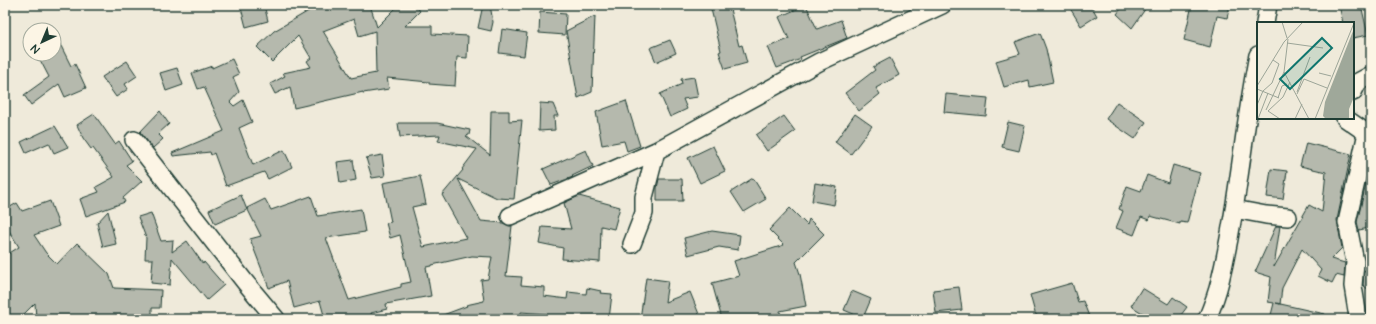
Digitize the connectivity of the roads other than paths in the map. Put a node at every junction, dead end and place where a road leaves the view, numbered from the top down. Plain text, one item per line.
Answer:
1 (942, 5) edge
2 (1268, 5) edge
3 (1265, 22) edge
4 (1257, 65) edge
5 (1371, 75) edge
6 (1354, 90) edge
7 (1254, 94) edge
8 (1346, 119) edge
9 (1369, 134) edge
10 (134, 140) dead end
11 (656, 151) junction
12 (1234, 209) junction
13 (510, 216) dead end
14 (1288, 217) dead end
15 (632, 244) dead end
16 (1360, 316) edge
17 (276, 319) edge
18 (1207, 319) edge

1 - 11 street
2 - 3 street
4 - 7 street
5 - 6 street
7 - 12 street
8 - 9 street
9 - 16 street
10 - 17 street
11 - 13 street
11 - 15 street
12 - 14 street
12 - 18 street

